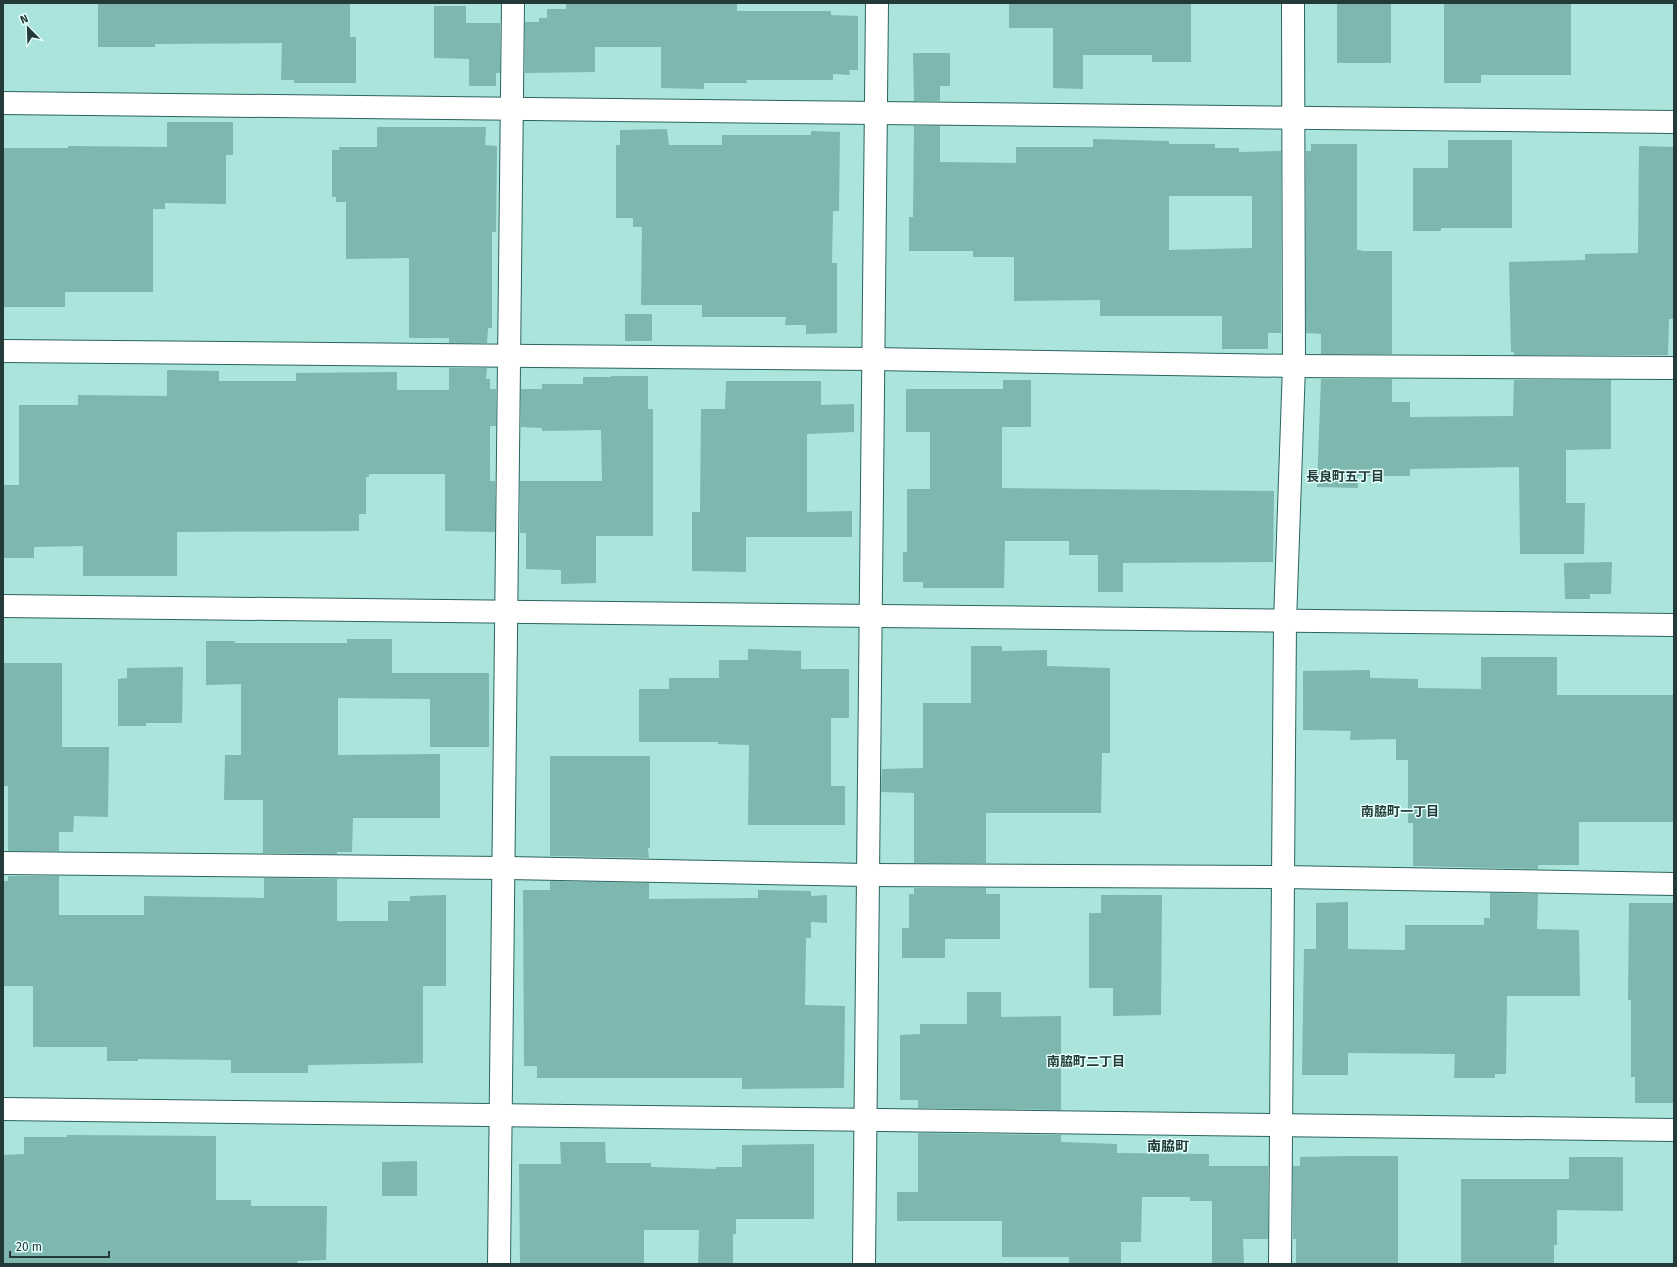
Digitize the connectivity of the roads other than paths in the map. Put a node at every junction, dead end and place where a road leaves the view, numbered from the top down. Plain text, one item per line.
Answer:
1 (513, 3) edge
2 (877, 3) edge
3 (1293, 3) edge
4 (3, 103) edge
5 (513, 108) junction
6 (876, 114) junction
7 (1294, 118) junction
8 (1674, 122) edge
9 (3, 351) edge
10 (509, 356) junction
11 (873, 359) junction
12 (1294, 366) junction
13 (1674, 368) edge
14 (3, 606) edge
15 (506, 611) junction
16 (871, 616) junction
17 (1285, 622) junction
18 (1674, 625) edge
19 (3, 863) edge
20 (503, 868) junction
21 (868, 875) junction
22 (1283, 877) junction
23 (1674, 884) edge
24 (3, 1109) edge
25 (500, 1116) junction
26 (866, 1118) junction
27 (1281, 1125) junction
28 (1674, 1130) edge
29 (499, 1264) edge
30 (864, 1264) edge
31 (1280, 1264) edge

1 - 5 street
2 - 6 street
3 - 7 street
4 - 5 street
5 - 6 street
5 - 10 street
6 - 7 street
6 - 11 street
7 - 8 street
7 - 12 street
9 - 10 street
10 - 11 street
10 - 15 street
11 - 12 street
11 - 16 street
12 - 13 street
12 - 17 street
14 - 15 street
15 - 16 street
15 - 20 street
16 - 17 street
16 - 21 street
17 - 18 street
17 - 22 street
19 - 20 street
20 - 21 street
20 - 25 street
21 - 22 street
21 - 26 street
22 - 23 street
22 - 27 street
24 - 25 street
25 - 26 street
25 - 29 street
26 - 27 street
26 - 30 street
27 - 28 street
27 - 31 street

